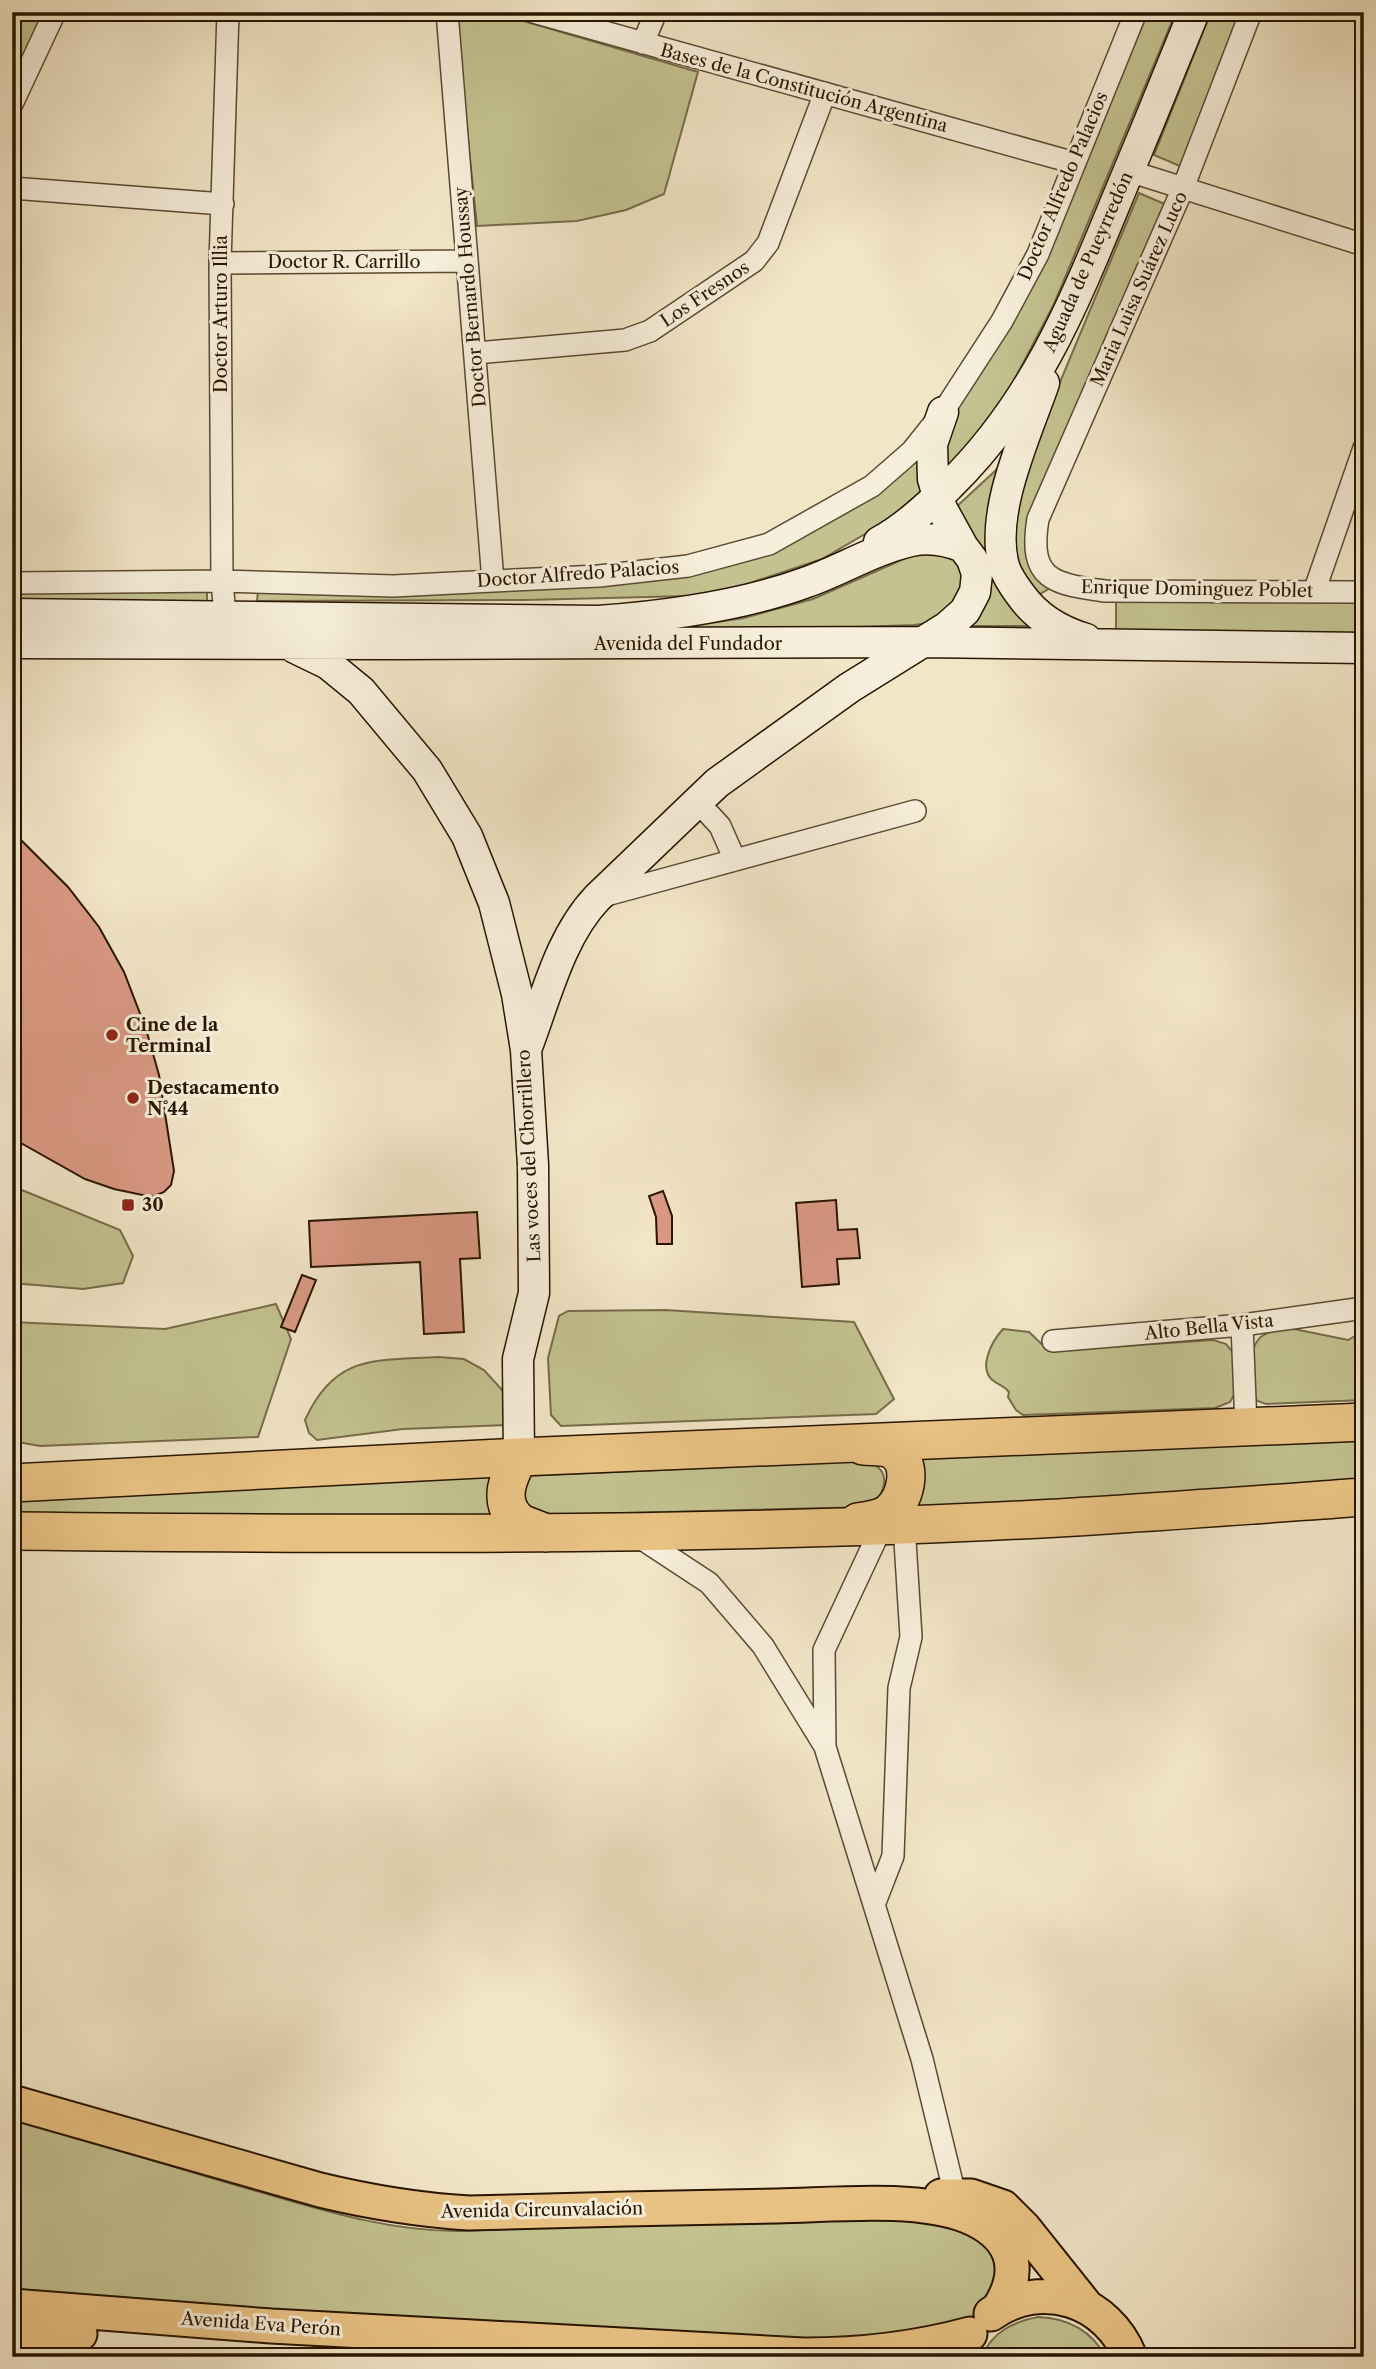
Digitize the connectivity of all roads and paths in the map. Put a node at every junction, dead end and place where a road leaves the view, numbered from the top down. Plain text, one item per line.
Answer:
1 (55, 12) edge
2 (228, 12) edge
3 (447, 12) edge
4 (533, 12) edge
5 (656, 12) edge
6 (1136, 12) edge
7 (1195, 12) edge
8 (1251, 12) edge
9 (643, 43) junction
10 (825, 93) junction
11 (12, 104) edge
12 (1075, 163) junction
13 (1129, 171) junction
14 (12, 188) edge
15 (1183, 188) junction
16 (223, 204) junction
17 (1364, 245) edge
18 (467, 261) junction
19 (220, 263) junction
20 (1065, 323) junction
21 (476, 353) junction
22 (943, 412) junction
23 (1364, 448) edge
24 (938, 497) junction
25 (963, 547) junction
26 (1039, 565) joint
27 (222, 581) junction
28 (493, 581) junction
29 (12, 583) edge
30 (805, 583) junction
31 (1314, 592) junction
32 (1364, 592) edge
33 (12, 614) edge
34 (225, 616) junction
35 (925, 642) junction
36 (12, 643) edge
37 (287, 645) junction
38 (1106, 645) junction
39 (1364, 648) edge
40 (696, 800) junction
41 (915, 811) dead end
42 (735, 860) junction
43 (597, 898) junction
44 (526, 1050) junction
45 (1364, 1308) edge
46 (1242, 1325) junction
47 (1053, 1341) dead end
48 (1364, 1422) edge
49 (1246, 1426) junction
50 (841, 1444) junction
51 (519, 1457) junction
52 (12, 1463) edge
53 (225, 1471) junction
54 (12, 1483) edge
55 (1364, 1497) edge
56 (893, 1526) junction
57 (823, 1528) junction
58 (12, 1531) edge
59 (631, 1532) junction
60 (290, 1533) junction
61 (546, 1533) junction
62 (12, 1548) edge
63 (825, 1746) junction
64 (874, 1905) junction
65 (12, 2102) edge
66 (955, 2195) junction
67 (876, 2204) junction
68 (12, 2306) edge
69 (999, 2308) junction
70 (1099, 2316) junction
71 (12, 2330) edge
72 (964, 2345) edge
73 (374, 2355) edge
74 (432, 2357) edge
75 (1130, 2357) edge
76 (1157, 2357) edge

1 - 11 street
2 - 16 street, Doctor Arturo Illia
3 - 18 street, Doctor Bernardo Houssay
4 - 9 street, Bases de la Constitución Argentina
5 - 9 street
6 - 12 street, Doctor Alfredo Palacios
7 - 13 main road, Aguada de Pueyrredón
8 - 15 street, Maria Luisa Suárez Luco
9 - 10 street, Bases de la Constitución Argentina
10 - 12 street, Bases de la Constitución Argentina
10 - 21 street, Los Fresnos
12 - 22 street, Doctor Alfredo Palacios
13 - 15 street
13 - 20 main road, Aguada de Pueyrredón
14 - 16 street
15 - 17 street
15 - 26 street, Maria Luisa Suárez Luco
16 - 19 street, Doctor Arturo Illia
18 - 19 street, Doctor R. Carrillo
18 - 21 street, Doctor Bernardo Houssay
19 - 27 street, Doctor Arturo Illia
20 - 24 main road, Aguada de Pueyrredón
20 - 38 main road
21 - 28 street, Doctor Bernardo Houssay
22 - 24 main road
22 - 28 street, Doctor Alfredo Palacios
23 - 31 street
24 - 25 main road
24 - 30 main road, Aguada de Pueyrredón
25 - 30 main road
25 - 35 main road
26 - 31 street, Enrique Dominguez Poblet
27 - 28 street, Doctor Alfredo Palacios
27 - 29 street, Doctor Alfredo Palacios
27 - 34 street, Doctor Arturo Illia
30 - 34 main road, Avenida del Fundador
31 - 32 street, Enrique Dominguez Poblet
33 - 34 main road, Avenida del Fundador
35 - 37 main road, Avenida del Fundador
35 - 38 main road, Avenida del Fundador
35 - 40 main road
36 - 37 main road, Avenida del Fundador
37 - 44 main road, Las voces del Chorrillero
38 - 39 main road, Avenida del Fundador
40 - 42 street
40 - 43 main road
41 - 42 street
42 - 43 street
43 - 44 main road
44 - 51 main road, Las voces del Chorrillero
45 - 46 street, Alto Bella Vista
46 - 47 street, Alto Bella Vista
46 - 49 street
48 - 49 highway
49 - 50 highway
50 - 51 highway
50 - 57 highway
51 - 53 highway
51 - 61 highway
52 - 53 highway
53 - 54 highway
55 - 56 highway
56 - 57 highway
56 - 63 street
56 - 64 street
57 - 59 highway
58 - 60 highway
59 - 61 highway
59 - 63 street
60 - 61 highway
60 - 62 highway
63 - 64 street
64 - 66 street
65 - 67 main road, Avenida Circunvalación
66 - 67 main road, Avenida Circunvalación
66 - 70 main road, Avenida Circunvalación
67 - 69 main road, Avenida Circunvalación
68 - 72 main road, Avenida Eva Perón
69 - 70 main road
69 - 72 main road
70 - 75 main road
70 - 76 main road
71 - 73 main road, Avenida Eva Perón
73 - 74 main road, Avenida Eva Perón

